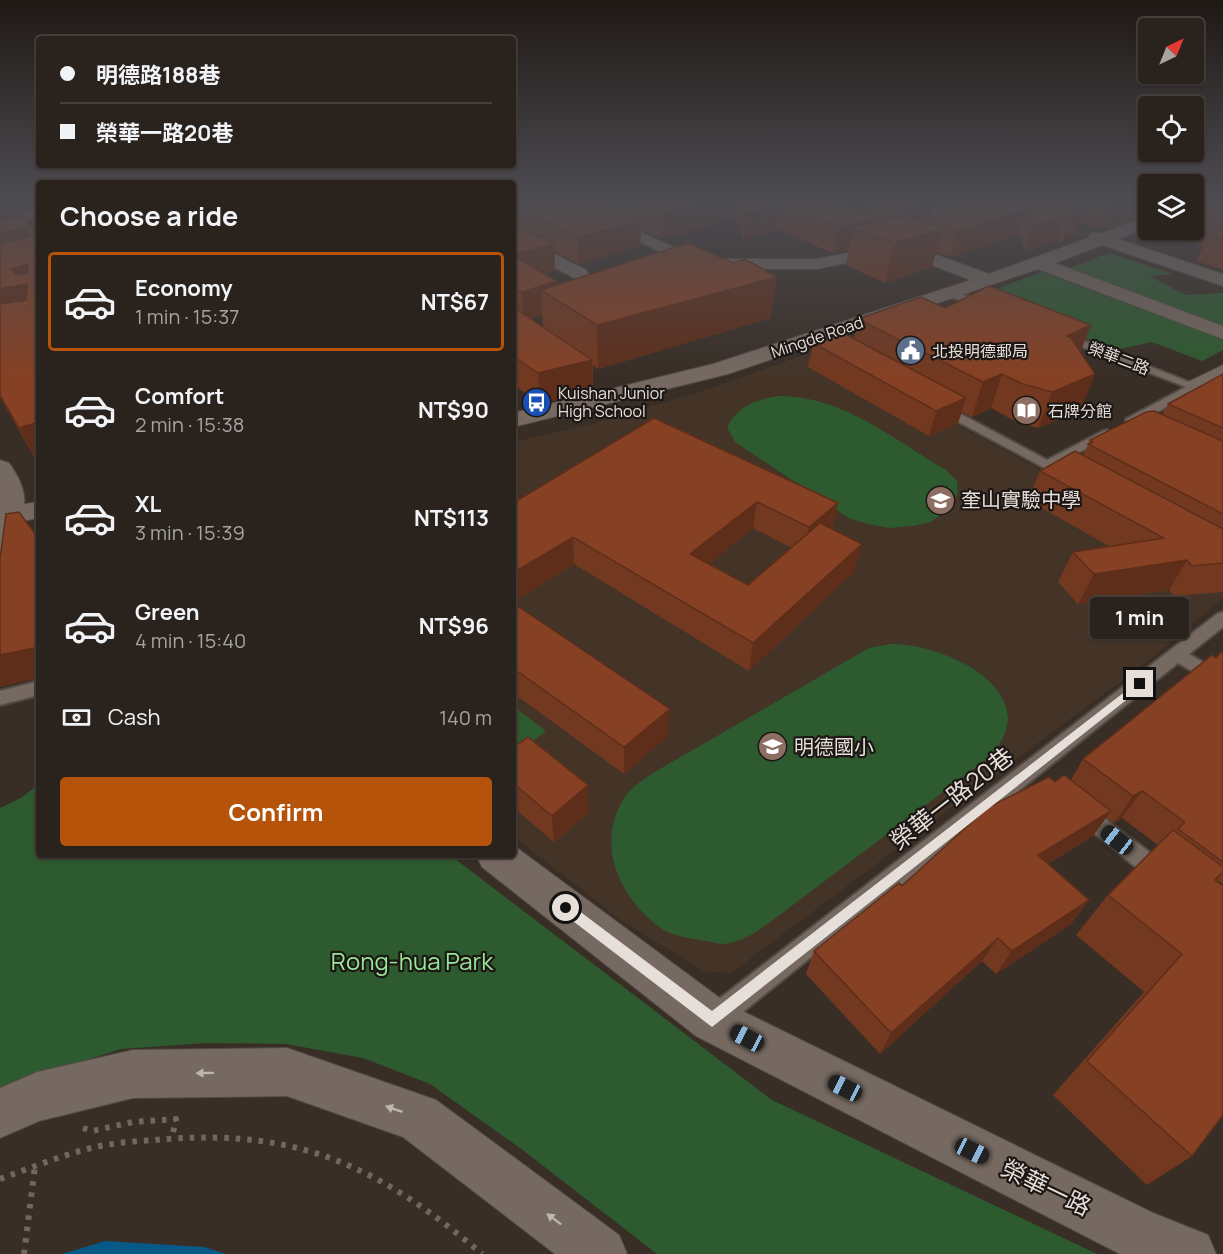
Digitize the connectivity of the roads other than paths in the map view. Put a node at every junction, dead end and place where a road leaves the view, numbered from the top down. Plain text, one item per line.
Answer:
1 (553, 260) edge
2 (687, 260) edge
3 (839, 260) edge
4 (933, 260) edge
5 (1048, 260) edge
6 (1162, 260) edge
7 (1038, 263) junction
8 (580, 274) dead end
9 (986, 279) junction
10 (1223, 280) edge
11 (947, 292) junction
12 (995, 310) edge
13 (1051, 332) edge
14 (1223, 333) edge
15 (1223, 372) edge
16 (591, 376) edge
17 (1196, 387) junction
18 (620, 396) junction
19 (1223, 398) edge
20 (932, 402) edge
21 (516, 419) edge
22 (1124, 426) junction
23 (1144, 435) edge
24 (1046, 465) junction
25 (0, 468) edge
26 (1078, 482) edge
27 (36, 511) edge
28 (5, 516) edge
29 (0, 586) edge
30 (1223, 618) edge
31 (1177, 654) junction
32 (1223, 682) edge
33 (36, 689) edge
34 (0, 698) edge
35 (1029, 771) junction
36 (1048, 786) edge
37 (1066, 800) edge
38 (500, 858) edge
39 (1177, 886) edge
40 (712, 1020) junction
41 (0, 1113) edge
42 (600, 1254) edge
43 (1189, 1254) edge

1 - 8 street
2 - 3 street
4 - 9 street
5 - 7 street, Mingde Road
6 - 10 street
7 - 9 street, Mingde Road
7 - 14 street
9 - 11 street, Mingde Road
11 - 12 lane
11 - 18 street, Mingde Road
13 - 17 lane, 榮華二路
15 - 17 street
16 - 18 street
17 - 19 street, 榮華二路
17 - 22 lane
18 - 21 street, Mingde Road
20 - 24 lane
22 - 23 lane
22 - 24 lane
24 - 26 lane
25 - 28 street
27 - 28 street
28 - 29 street
30 - 31 lane, 榮華一路20巷
31 - 32 lane
31 - 35 lane, 榮華一路20巷
33 - 34 lane
35 - 36 lane
35 - 40 lane, 榮華一路20巷
37 - 39 lane
38 - 40 street, 榮華一路
40 - 43 street, 榮華一路
42 -> 41 street

